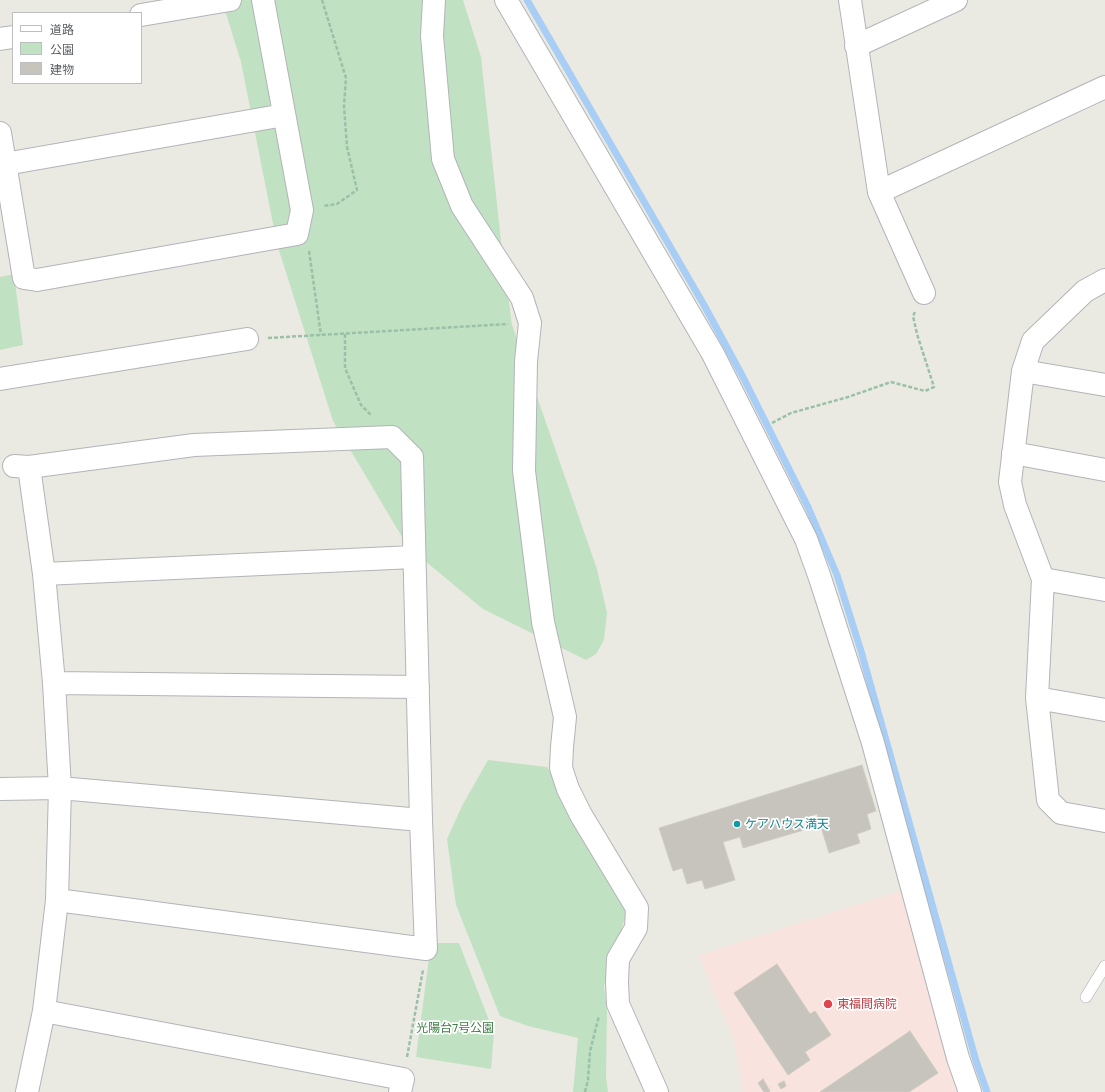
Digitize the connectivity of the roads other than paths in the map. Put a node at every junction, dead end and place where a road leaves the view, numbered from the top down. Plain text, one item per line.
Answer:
1 (230, 0) edge
2 (263, 0) edge
3 (434, 0) edge
4 (506, 0) edge
5 (850, 0) edge
6 (956, 0) edge
7 (142, 15) edge
8 (12, 37) edge
9 (0, 39) edge
10 (856, 46) junction
11 (1105, 86) edge
12 (284, 115) junction
13 (0, 133) edge
14 (2, 164) edge
15 (879, 192) junction
16 (1105, 280) edge
17 (1095, 293) edge
18 (924, 294) road end
19 (247, 339) road end
20 (1024, 371) junction
21 (0, 379) edge
22 (1105, 386) edge
23 (1013, 453) junction
24 (1105, 470) edge
25 (414, 557) junction
26 (44, 574) junction
27 (1043, 579) junction
28 (1105, 590) edge
29 (54, 683) junction
30 (418, 687) junction
31 (1037, 698) junction
32 (1105, 710) edge
33 (0, 788) edge
34 (60, 788) junction
35 (421, 820) junction
36 (1105, 821) edge
37 (57, 900) junction
38 (1105, 966) edge
39 (1086, 997) dead end
40 (44, 1012) junction
41 (402, 1086) edge
42 (27, 1092) edge
43 (657, 1092) edge
44 (970, 1092) edge

1 - 7 street
2 - 12 street
3 - 43 street
4 - 44 street
5 - 10 street
6 - 10 street
8 - 9 street
10 - 15 street
11 - 15 street
12 - 14 street
12 - 14 street
13 - 14 street
15 - 18 street
16 - 17 street
17 - 20 street
19 - 21 street
20 - 22 street
20 - 23 street
23 - 24 street
23 - 27 street
25 - 26 street
25 - 26 street
25 - 30 street
26 - 29 street
27 - 28 street
27 - 31 street
29 - 30 street
29 - 34 street
30 - 35 street
31 - 32 street
31 - 36 street
33 - 34 street
34 - 35 street
34 - 37 street
35 - 37 street
37 - 40 street
38 - 39 lane
40 - 41 street
40 - 42 street

